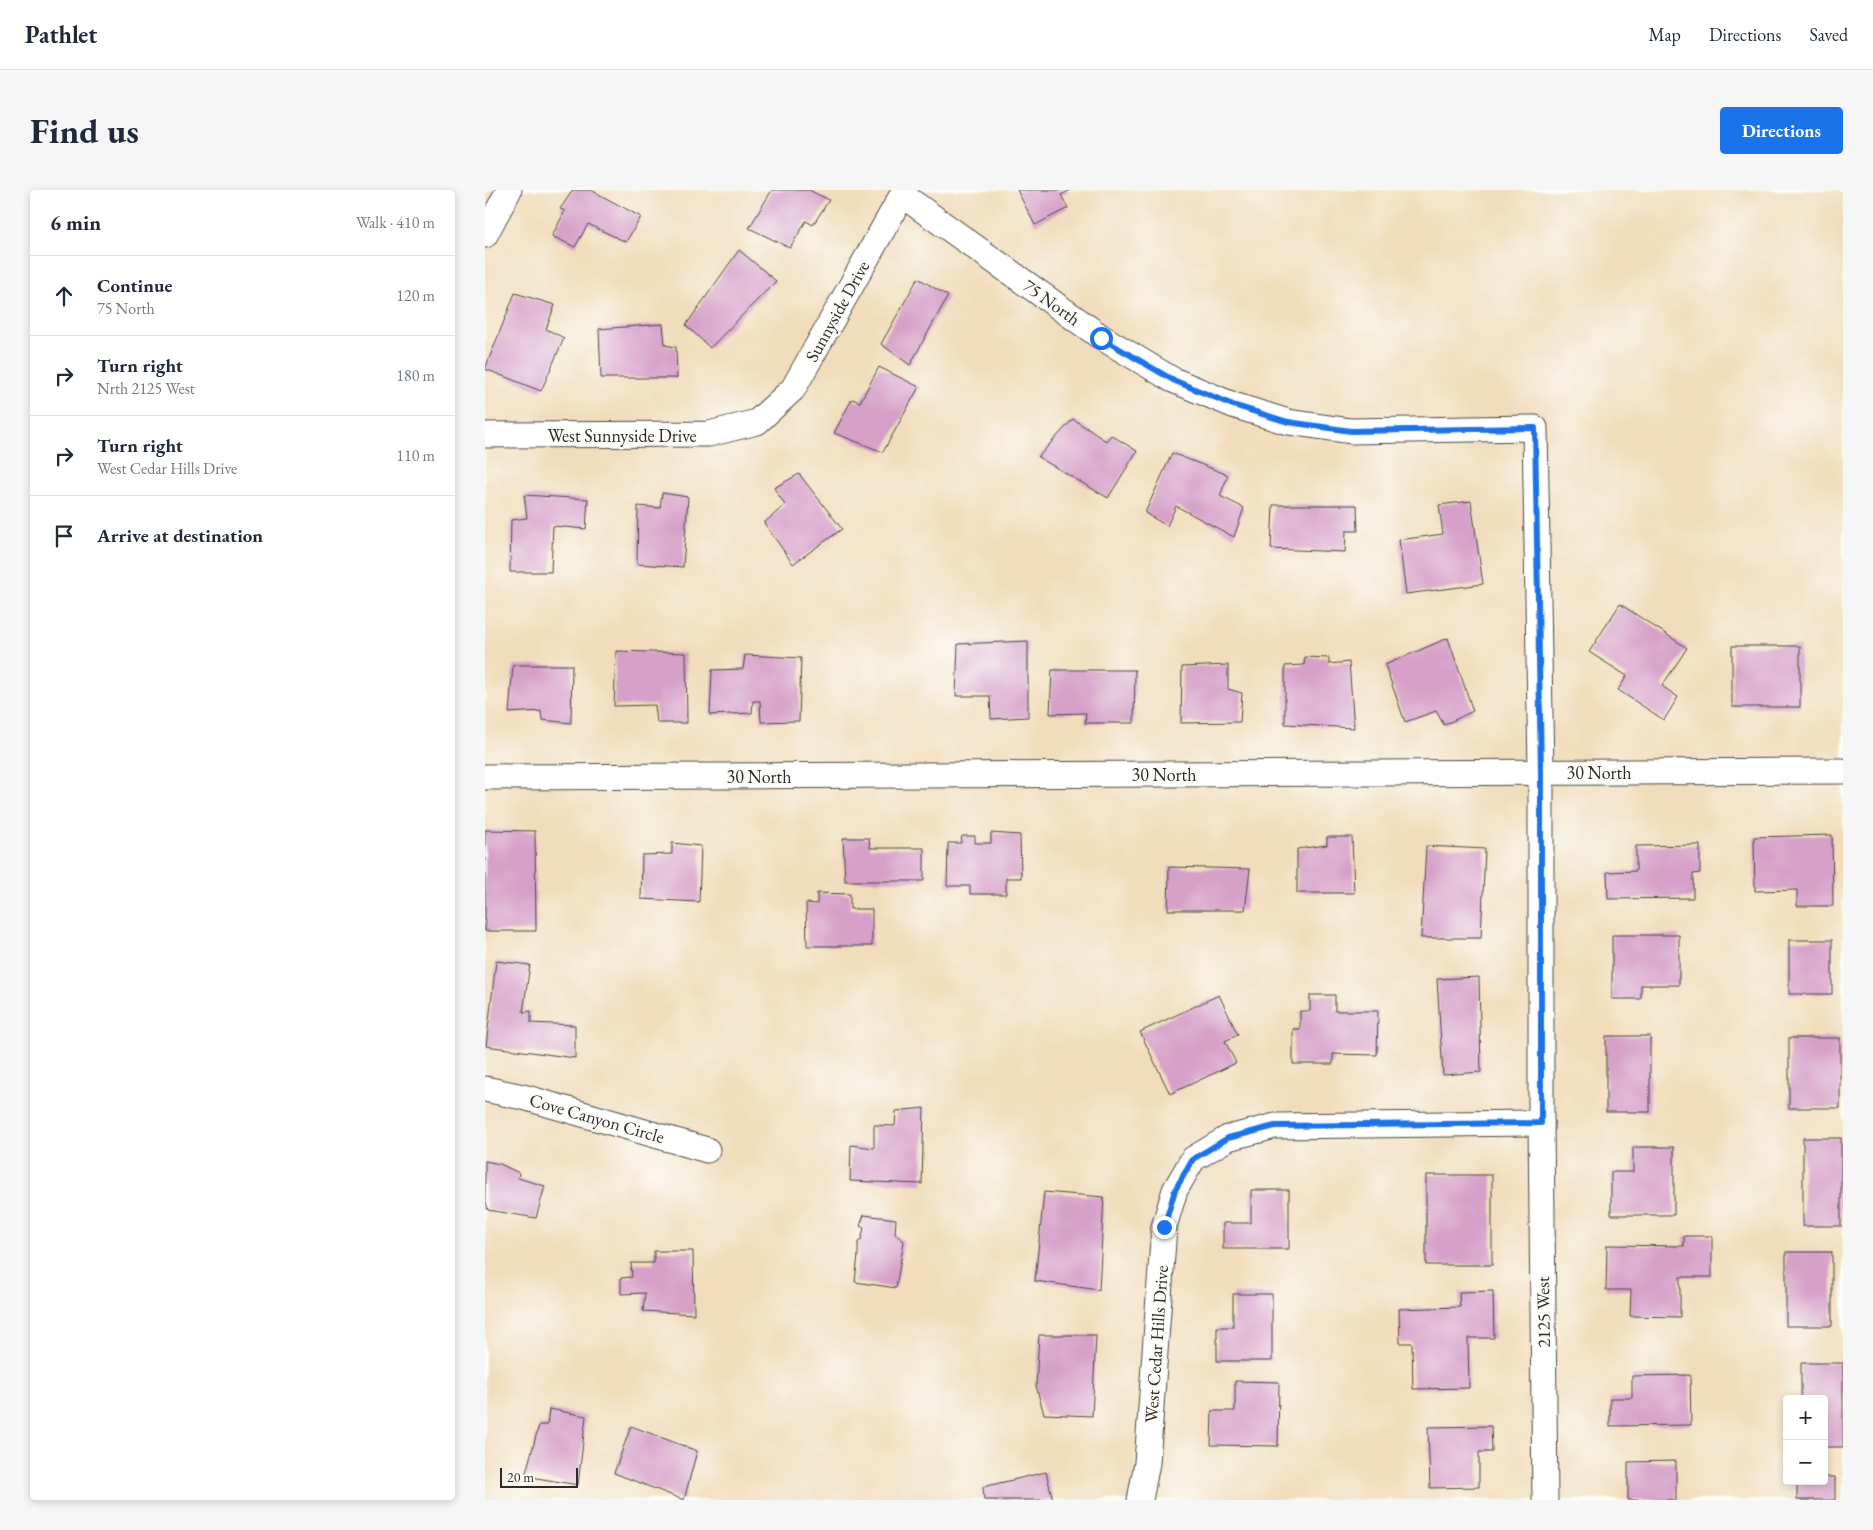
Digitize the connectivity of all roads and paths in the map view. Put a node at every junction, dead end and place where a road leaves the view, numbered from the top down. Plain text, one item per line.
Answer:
1 (509, 190) edge
2 (904, 193) edge
3 (485, 235) edge
4 (757, 422) joint
5 (1535, 428) joint
6 (485, 435) edge
7 (1843, 771) edge
8 (1541, 772) junction
9 (485, 777) edge
10 (485, 1089) edge
11 (1541, 1123) junction
12 (707, 1150) dead end
13 (1140, 1500) edge
14 (1545, 1500) edge

1 - 3 street
2 - 4 street, Sunnyside Drive
2 - 5 street, 75 North
4 - 6 street, West Sunnyside Drive
5 - 8 street, 2125 West
7 - 8 street, 30 North
8 - 9 street, 30 North
8 - 11 street, 2125 West
10 - 12 street, Cove Canyon Circle
11 - 13 street, West Cedar Hills Drive
11 - 14 street, 2125 West

